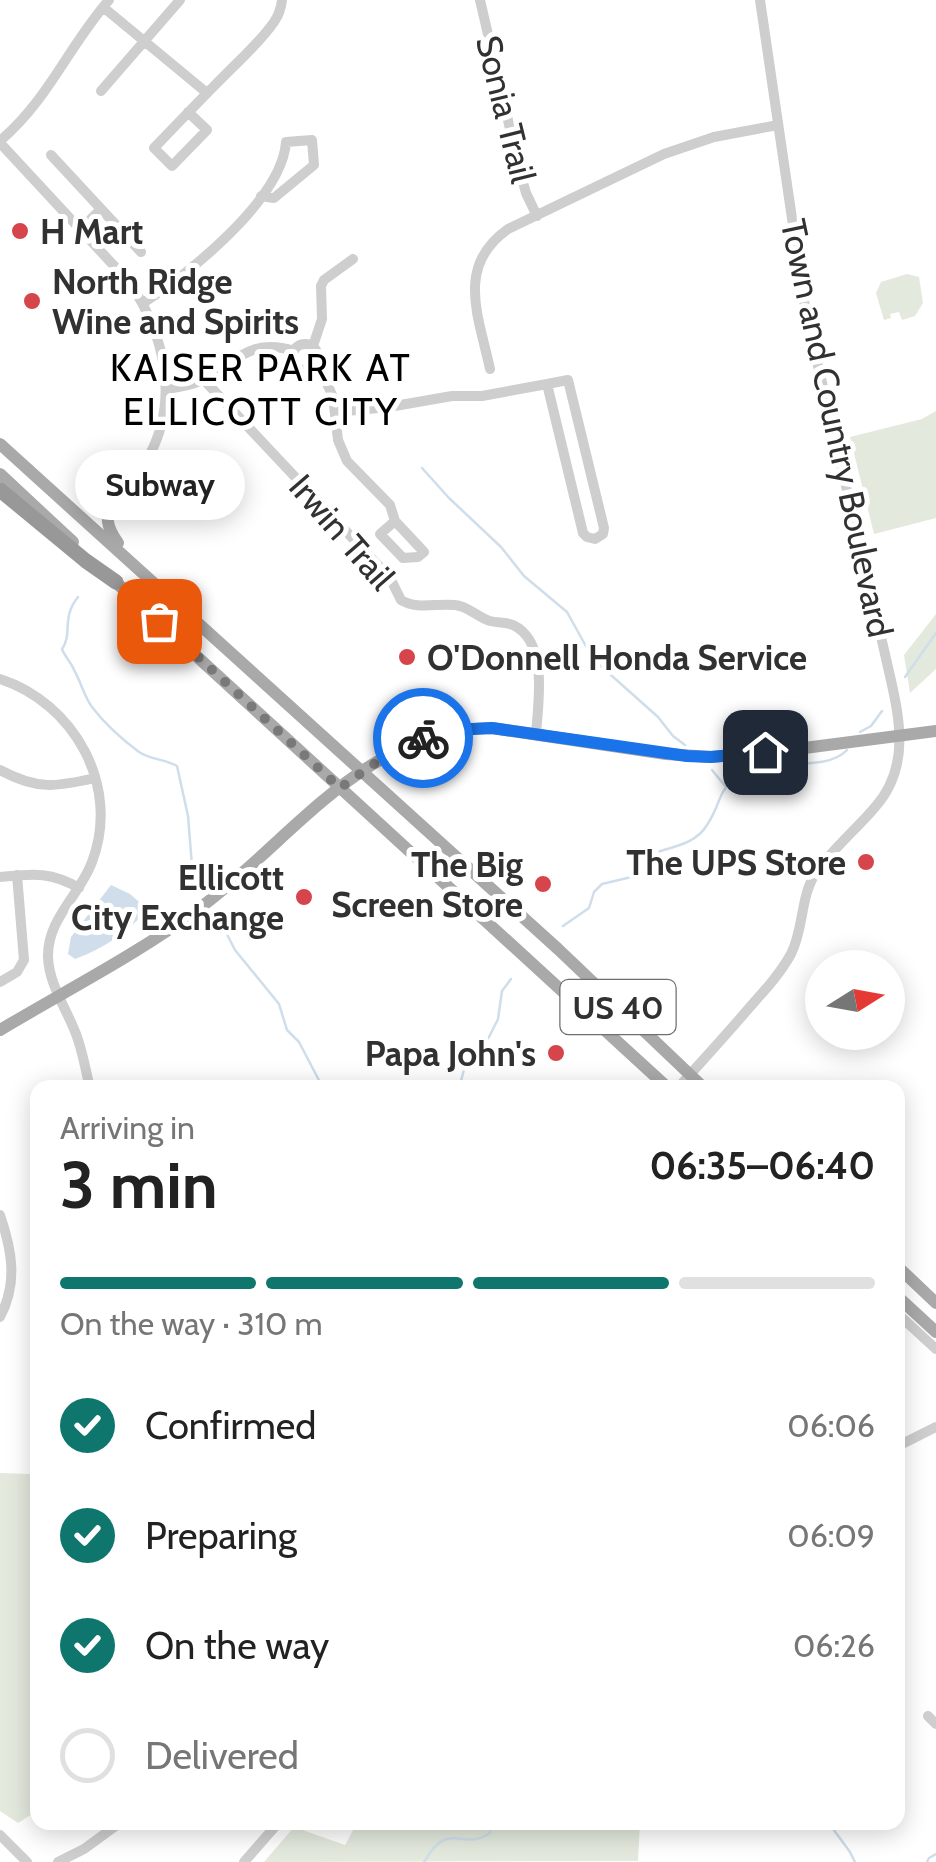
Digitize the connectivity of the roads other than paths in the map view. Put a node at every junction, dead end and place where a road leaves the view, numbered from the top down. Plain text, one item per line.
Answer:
1 (180, 0) edge
2 (282, 0) edge
3 (480, 0) edge
4 (760, 0) edge
5 (106, 3) edge
6 (144, 40) junction
7 (102, 91) dead end
8 (207, 93) junction
9 (188, 112) junction
10 (778, 125) junction
11 (0, 142) edge
12 (51, 156) dead end
13 (262, 196) junction
14 (101, 209) junction
15 (537, 216) junction
16 (81, 228) junction
17 (141, 252) dead end
18 (353, 259) dead end
19 (144, 304) junction
20 (312, 346) junction
21 (294, 351) junction
22 (314, 366) junction
23 (490, 369) dead end
24 (204, 380) junction
25 (547, 384) junction
26 (166, 389) junction
27 (336, 412) junction
28 (0, 444) edge
29 (0, 474) edge
30 (0, 490) edge
31 (113, 499) junction
32 (73, 510) junction
33 (395, 522) dead end
34 (131, 562) junction
35 (116, 582) junction
36 (0, 679) edge
37 (936, 731) edge
38 (536, 734) junction
39 (900, 736) junction
40 (0, 770) edge
41 (362, 771) junction
42 (95, 778) junction
43 (340, 788) junction
44 (17, 876) junction
45 (0, 877) edge
46 (79, 888) junction
47 (0, 982) edge
48 (58, 996) junction
49 (0, 1030) edge
50 (690, 1074) junction
51 (88, 1080) edge
52 (659, 1080) edge
53 (685, 1080) edge
54 (696, 1080) edge
55 (0, 1215) edge
56 (905, 1274) edge
57 (905, 1303) edge
58 (936, 1303) edge
59 (0, 1317) edge
60 (905, 1320) edge
61 (936, 1332) edge
62 (936, 1349) edge
63 (936, 1427) edge
64 (905, 1442) edge
65 (110, 1830) edge
66 (272, 1830) edge
67 (0, 1835) edge
68 (27, 1862) edge
69 (58, 1862) edge
70 (244, 1862) edge

1 - 6 street
2 - 8 street
3 - 15 street, Sonia Trail
4 - 10 street, Town and Country Boulevard
5 - 6 street
5 - 11 street
6 - 7 street
6 - 8 street
8 - 9 street
9 - 9 street
10 - 15 street
10 - 39 street, Town and Country Boulevard
11 - 16 street
12 - 14 street
13 - 13 street
13 - 19 street
14 - 16 street
14 - 17 street
15 - 23 street
16 - 19 street
18 - 20 street
19 - 26 street
20 - 21 street
20 - 22 street
21 - 22 street
21 - 24 street
22 - 27 street
24 - 26 street
24 - 38 street, Irwin Trail
25 - 25 street
25 - 27 street
26 - 31 street
27 - 33 street
28 - 32 main road, US 40
29 - 35 main road, US 40
30 - 35 highway
31 - 32 main road
31 - 34 main road
32 - 34 main road, US 40
34 - 41 main road, US 40
35 - 43 main road, US 40
36 - 42 street
37 - 39 main road
38 - 39 main road
38 - 41 main road
39 - 50 street
40 - 42 street
41 - 43 main road
41 - 50 main road, US 40
42 - 46 street
43 - 48 main road
43 - 52 main road, US 40
44 - 45 street
44 - 46 street
44 - 47 street
46 - 48 street
48 - 49 main road
48 - 51 street
50 - 53 street
50 - 54 main road, US 40
55 - 59 street
56 - 58 main road
57 - 61 main road
60 - 62 street
63 - 64 street
65 - 69 street
66 - 70 street
67 - 68 street

